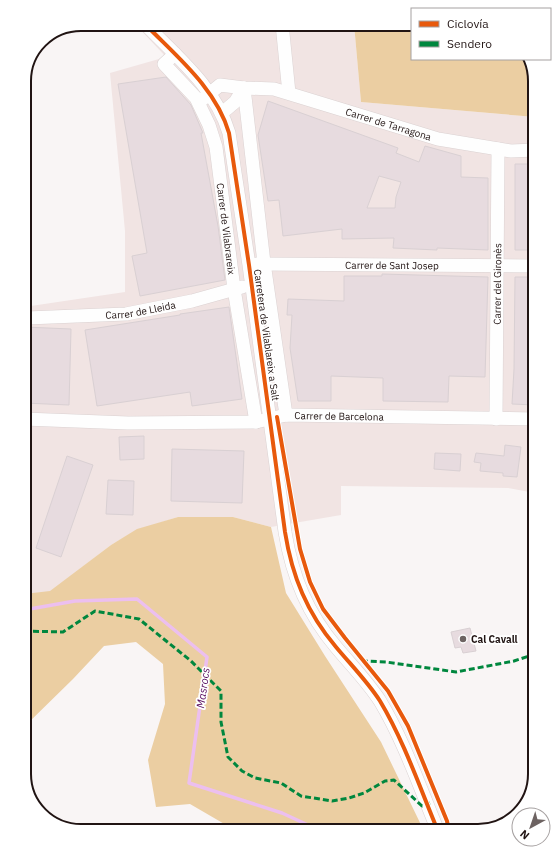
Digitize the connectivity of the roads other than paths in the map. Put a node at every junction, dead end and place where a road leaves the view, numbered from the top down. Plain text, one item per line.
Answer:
1 (151, 31) edge
2 (283, 31) edge
3 (175, 54) junction
4 (194, 74) junction
5 (220, 85) junction
6 (244, 88) junction
7 (290, 93) junction
8 (210, 94) junction
9 (198, 102) junction
10 (222, 113) junction
11 (498, 149) junction
12 (528, 150) edge
13 (264, 263) junction
14 (249, 265) junction
15 (498, 265) junction
16 (528, 266) edge
17 (252, 284) junction
18 (234, 289) junction
19 (31, 318) edge
20 (286, 415) junction
21 (270, 418) junction
22 (31, 419) edge
23 (496, 419) junction
24 (528, 419) edge
25 (256, 422) junction
26 (435, 824) edge

1 - 3 street, Carretera de Vilablareix a Salt
2 - 7 street
3 - 4 street, Carretera de Vilablareix a Salt
3 - 9 street, Carrer de Vilabrareix
4 - 5 street, Carrer de Tarragona
4 - 8 street, Carretera de Vilablareix a Salt
5 - 6 street, Carrer de Tarragona
5 - 8 street
6 - 7 street, Carrer de Tarragona
6 - 10 street
6 - 13 street
7 - 11 street, Carrer de Tarragona
8 - 9 street
8 - 10 street, Carretera de Vilablareix a Salt
9 - 18 street, Carrer de Vilabrareix
10 - 14 street, Carretera de Vilablareix a Salt
11 - 12 street, Carrer de Tarragona
11 - 15 street, Carrer del Gironès
13 - 14 street, Carrer de Sant Josep
13 - 15 street, Carrer de Sant Josep
13 - 20 street
14 - 17 street, Carretera de Vilablareix a Salt
15 - 16 street, Carrer de Sant Josep
15 - 23 street, Carrer del Gironès
17 - 18 street, Carrer de Lleida
17 - 21 street, Carretera de Vilablareix a Salt
18 - 19 street, Carrer de Lleida
18 - 25 street, Carrer de Vilabrareix
20 - 21 street, Carrer de Barcelona
20 - 23 street, Carrer de Barcelona
21 - 25 street, Carrer de Barcelona
21 - 26 street, Carretera de Vilablareix a Salt
22 - 25 street, Carrer de Barcelona
23 - 24 street, Carrer de Barcelona

